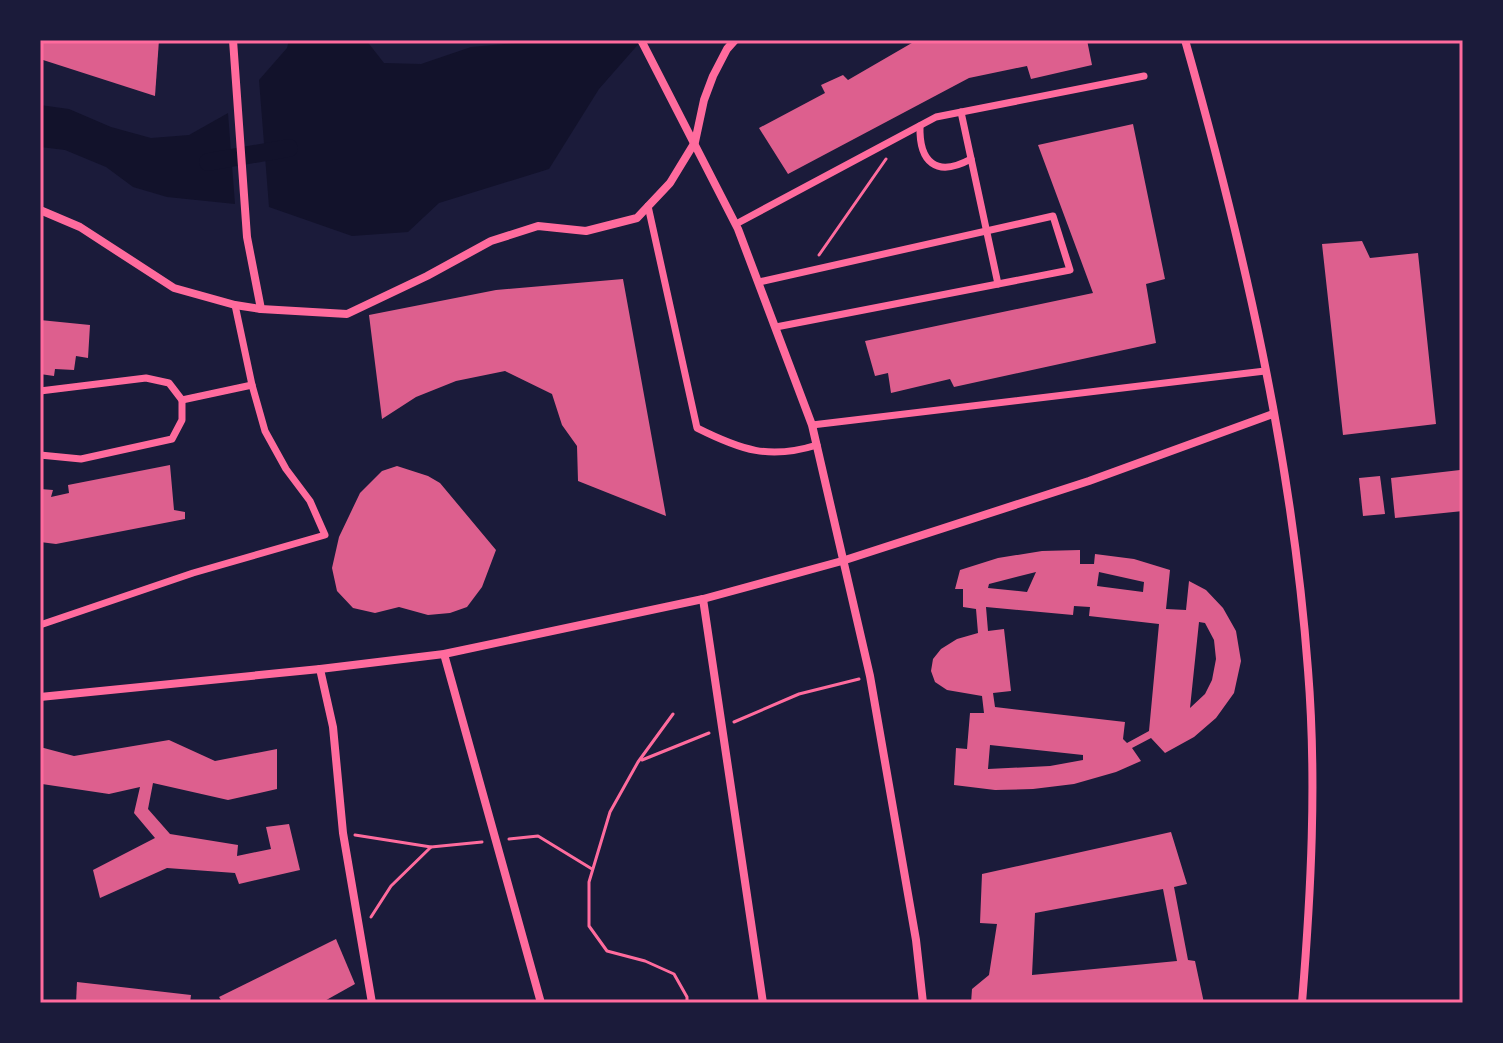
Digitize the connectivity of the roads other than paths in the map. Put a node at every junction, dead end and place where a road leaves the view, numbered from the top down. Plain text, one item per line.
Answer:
1 (233, 40) edge
2 (735, 40) edge
3 (1185, 40) edge
4 (643, 43) edge
5 (1144, 76) dead end
6 (961, 112) junction
7 (920, 126) junction
8 (695, 142) junction
9 (971, 159) junction
10 (648, 206) junction
11 (40, 210) edge
12 (736, 224) junction
13 (986, 231) junction
14 (759, 282) junction
15 (998, 284) junction
16 (235, 305) junction
17 (261, 309) junction
18 (776, 327) junction
19 (1265, 371) junction
20 (252, 385) junction
21 (40, 391) edge
22 (182, 400) junction
23 (1273, 414) junction
24 (812, 425) junction
25 (817, 445) junction
26 (40, 455) edge
27 (842, 561) junction
28 (703, 599) junction
29 (40, 625) edge
30 (444, 654) junction
31 (320, 669) junction
32 (40, 697) edge
33 (372, 1003) edge
34 (541, 1003) edge
35 (763, 1003) edge
36 (923, 1003) edge
37 (1302, 1003) edge

1 - 17 street
2 - 8 street
3 - 19 street
4 - 8 street
5 - 6 street
6 - 7 street
6 - 9 street
7 - 9 street
7 - 12 street
8 - 10 street
8 - 12 street
9 - 13 street
10 - 17 street
10 - 25 street
11 - 16 street
12 - 14 street
13 - 14 street
13 - 15 street
13 - 15 street
14 - 18 street
15 - 18 street
16 - 17 street
16 - 20 street
18 - 24 street
19 - 23 street
19 - 24 street
20 - 22 street
20 - 29 street
21 - 22 street
22 - 26 street
23 - 27 street
23 - 37 street
24 - 25 street
25 - 27 street
27 - 28 street
27 - 36 street
28 - 30 street
28 - 35 street
30 - 31 street
30 - 34 street
31 - 32 street
31 - 33 street

